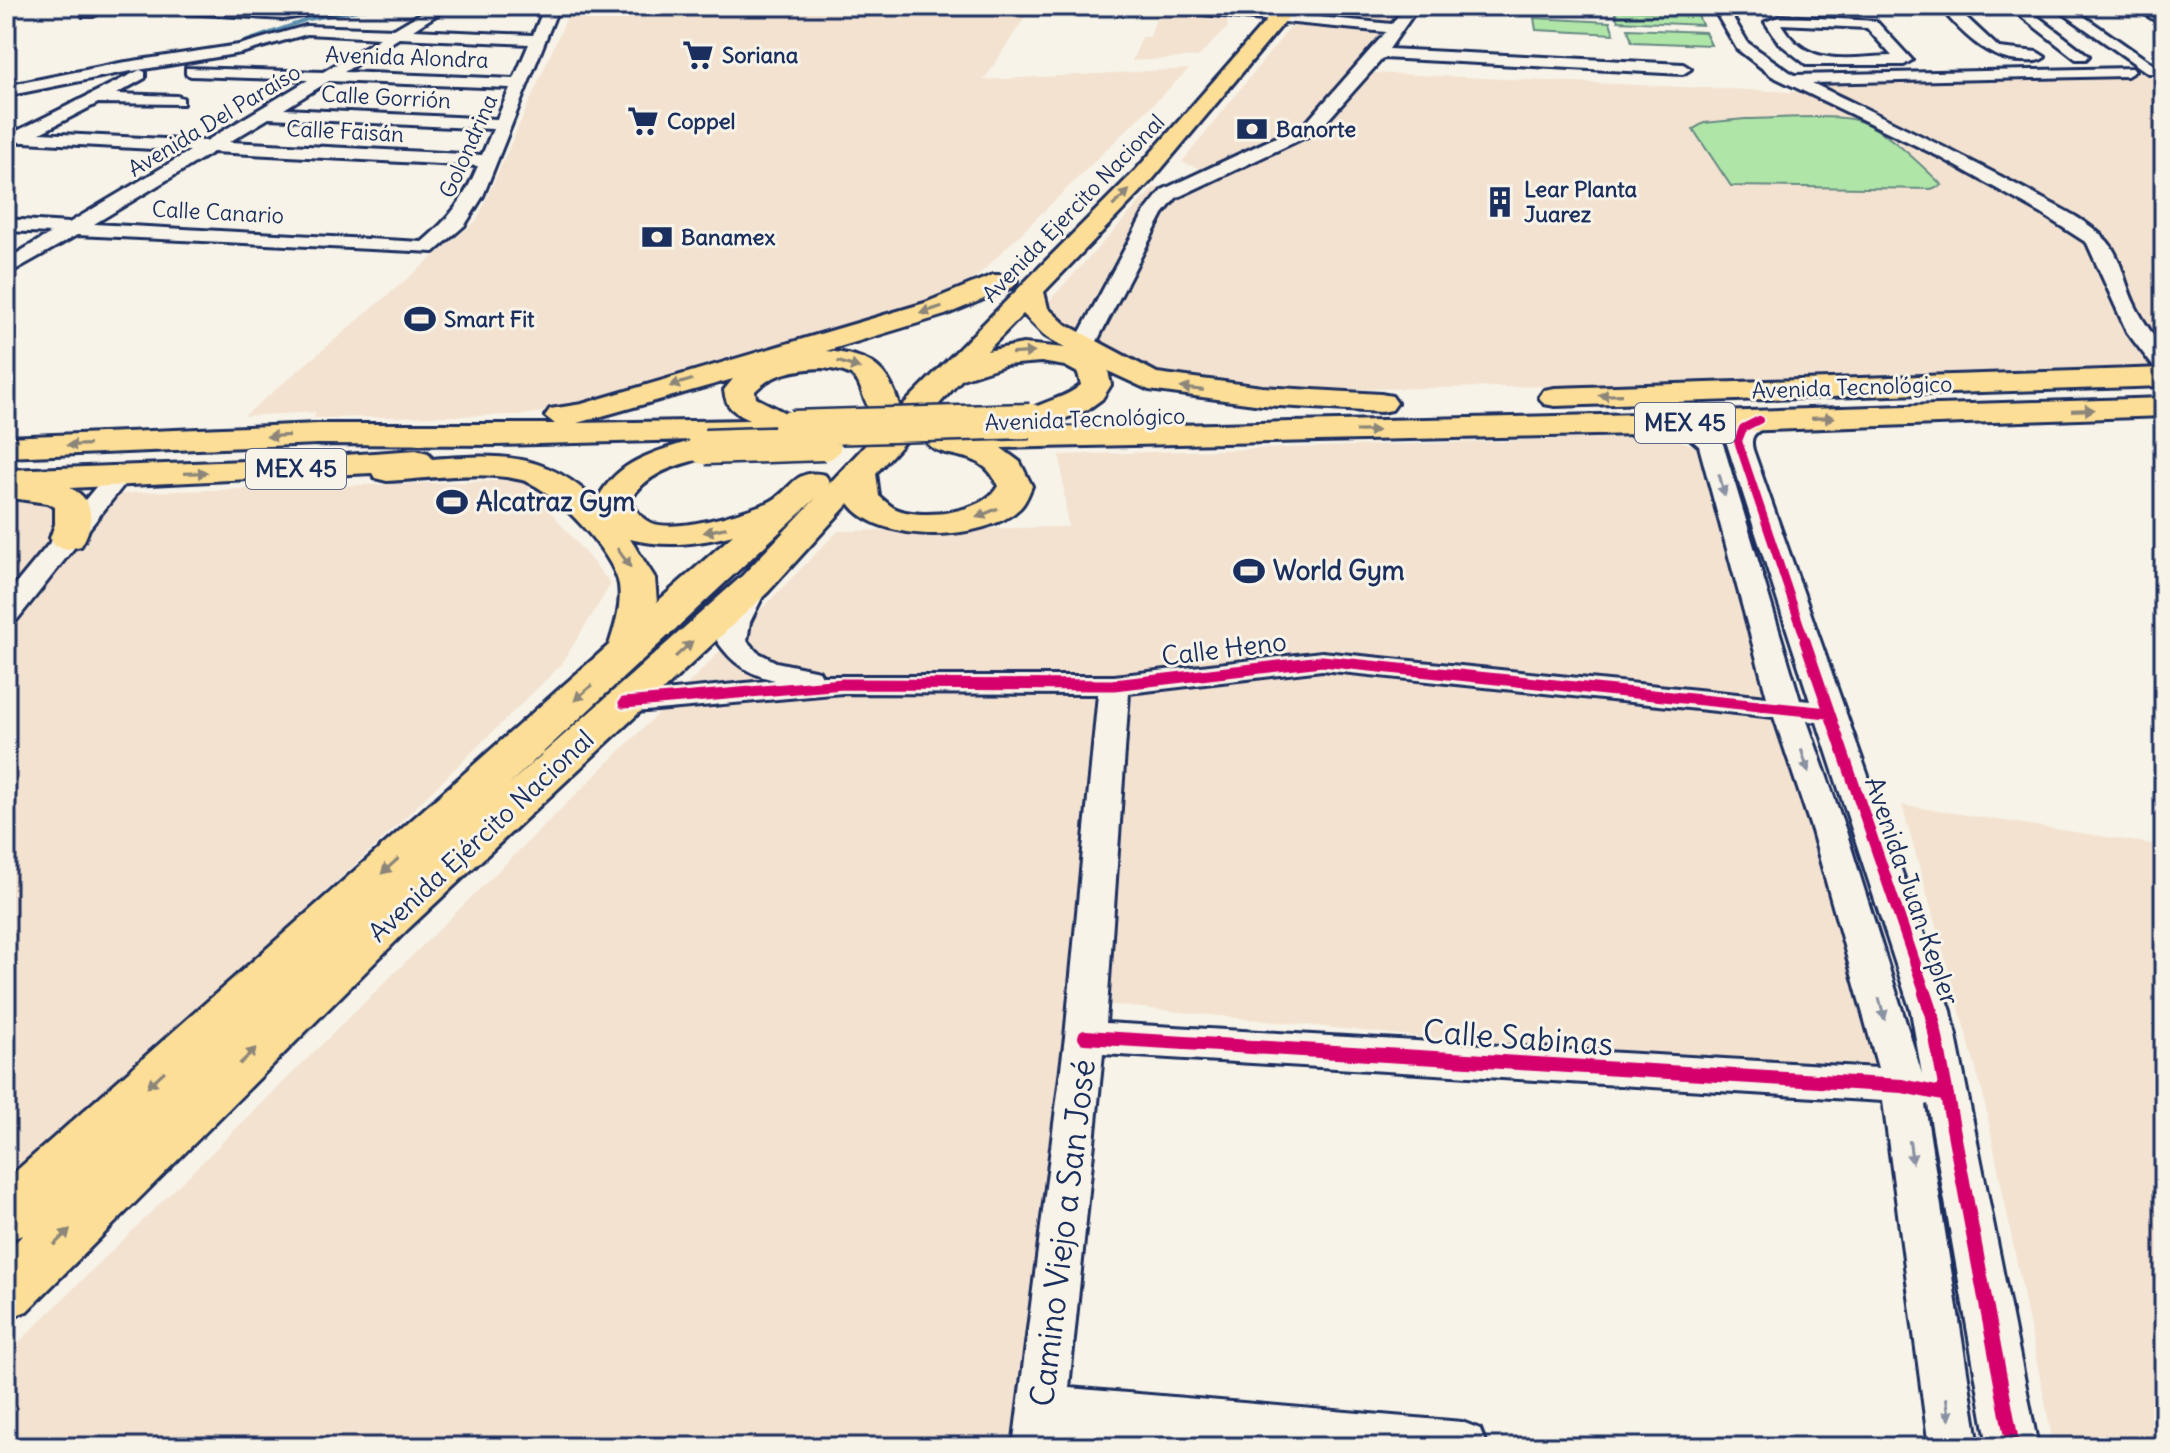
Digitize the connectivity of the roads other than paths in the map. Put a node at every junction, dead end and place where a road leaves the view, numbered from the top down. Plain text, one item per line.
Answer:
1 (106, 6) edge
2 (136, 6) edge
3 (340, 6) edge
4 (443, 6) edge
5 (552, 6) edge
6 (1162, 6) edge
7 (1412, 6) edge
8 (1719, 6) edge
9 (1946, 6) edge
10 (2014, 6) edge
11 (2139, 6) edge
12 (2061, 7) edge
13 (213, 8) edge
14 (1272, 10) edge
15 (88, 13) dead end
16 (370, 16) dead end
17 (2164, 22) edge
18 (1397, 29) junction
19 (306, 30) junction
20 (397, 34) junction
21 (1765, 37) junction
22 (539, 40) junction
23 (1379, 53) junction
24 (2081, 56) junction
25 (2112, 57) dead end
26 (167, 61) junction
27 (1683, 69) dead end
28 (149, 70) junction
29 (2153, 70) dead end
30 (2127, 71) dead end
31 (329, 77) junction
32 (1787, 79) junction
33 (519, 84) junction
34 (6, 91) edge
35 (95, 98) junction
36 (177, 101) dead end
37 (267, 113) junction
38 (1165, 114) dead end
39 (504, 124) junction
40 (11, 139) edge
41 (212, 146) junction
42 (489, 161) junction
43 (1078, 203) dead end
44 (6, 225) edge
45 (75, 228) junction
46 (1073, 247) junction
47 (427, 248) joint
48 (6, 269) edge
49 (1019, 277) junction
50 (962, 323) dead end
51 (1083, 347) junction
52 (2164, 365) edge
53 (949, 374) junction
54 (2164, 377) edge
55 (1381, 403) junction
56 (2164, 407) edge
57 (1759, 420) junction
58 (1030, 421) junction
59 (1684, 423) junction
60 (791, 428) junction
61 (318, 434) junction
62 (941, 440) junction
63 (705, 447) junction
64 (8, 454) edge
65 (274, 470) junction
66 (859, 472) junction
67 (118, 476) junction
68 (6, 480) edge
69 (6, 491) edge
70 (789, 507) junction
71 (68, 538) junction
72 (755, 584) junction
73 (6, 615) edge
74 (625, 656) junction
75 (843, 684) junction
76 (1114, 685) junction
77 (624, 703) junction
78 (1788, 710) junction
79 (1828, 713) junction
80 (1085, 1037) junction
81 (1902, 1086) junction
82 (1947, 1095) junction
83 (6, 1216) edge
84 (6, 1291) edge
85 (1040, 1428) edge
86 (1462, 1447) edge
87 (1954, 1447) edge
88 (2013, 1447) edge

1 - 15 street
2 - 13 street
3 - 13 street
4 - 20 street, Avenida Del Paraíso
5 - 22 street, Golondrina
6 - 14 street
7 - 18 street
8 - 21 street
9 - 24 street
10 - 12 street
10 - 24 street
11 - 17 street
12 - 29 street
14 - 18 street
14 - 38 main road, Avenida Ejercito Nacional
46 -> 14 main road, Avenida Ejercito Nacional
16 - 19 street
18 - 23 street
19 - 20 street
19 - 26 street
20 - 22 street
20 - 31 street, Avenida Del Paraíso
21 - 21 street
21 - 32 street
22 - 33 street, Golondrina
23 - 27 street
23 - 51 street
24 - 25 street
26 - 28 street
26 - 34 street
28 - 31 street, Avenida Alondra
28 - 35 street
30 - 32 street
31 - 33 street, Avenida Alondra
31 - 37 street, Avenida Del Paraíso
32 - 52 street
33 - 39 street, Golondrina
35 - 36 street
35 - 40 street
37 - 39 street, Calle Gorrión
37 - 41 street, Avenida Del Paraíso
39 - 42 street, Golondrina
40 - 41 street, Calle Faisán
41 - 42 street, Calle Faisán
41 - 45 street, Avenida Del Paraíso
42 - 47 street, Golondrina
43 - 46 main road
44 - 45 street, Calle Canario
45 - 47 street, Calle Canario
45 - 48 street, Avenida Del Paraíso
46 - 49 main road, Avenida Ejercito Nacional
49 - 50 main road, Avenida Ejercito Nacional
49 - 51 main road
49 - 53 main road, Avenida Ejercito Nacional
49 -> 61 main road
55 -> 51 main road
53 -> 58 main road
53 - 66 main road, Avenida Ejército Nacional
54 -> 55 main road, Avenida Tecnológico / MEX 45
55 - 58 main road, Avenida Tecnológico / MEX 45
57 -> 56 main road, Avenida Tecnológico / MEX 45
57 - 59 main road, Avenida Tecnológico / MEX 45
57 - 79 street, Avenida Juan Kepler
58 - 60 main road, Avenida Tecnológico / MEX 45, bridge
62 -> 59 main road, Avenida Tecnológico / MEX 45
59 -> 78 street
60 - 61 main road, Avenida Tecnológico / MEX 45
60 -> 70 main road, Avenida Ejército Nacional
61 -> 64 main road, Avenida Tecnológico / MEX 45
62 - 63 main road, Avenida Tecnológico / MEX 45, bridge
62 -> 66 main road
63 - 65 main road, Avenida Tecnológico / MEX 45
70 -> 63 main road
67 -> 65 main road, Avenida Tecnológico / MEX 45
65 -> 74 main road
66 - 72 main road, Avenida Ejército Nacional
67 - 68 main road, Avenida Tecnológico / MEX 45
67 - 71 street
69 - 71 main road
70 - 74 main road, Avenida Ejército Nacional
71 - 73 street
72 - 75 street, Calle Heno
77 -> 72 main road, Avenida Ejército Nacional
74 -> 83 main road, Avenida Ejército Nacional
75 - 76 street, Calle Heno
75 - 77 street, Calle Heno
76 - 78 street, Calle Heno
76 - 80 street, Camino Viejo a San José
84 -> 77 main road, Avenida Ejército Nacional
78 - 79 street, Calle Heno
78 -> 81 street
79 - 82 street, Avenida Juan Kepler
80 - 81 street, Calle Sabinas
80 - 85 street, Camino Viejo a San José
81 - 82 street, Calle Sabinas
81 -> 87 street
82 - 88 street, Avenida Juan Kepler
85 - 86 street

